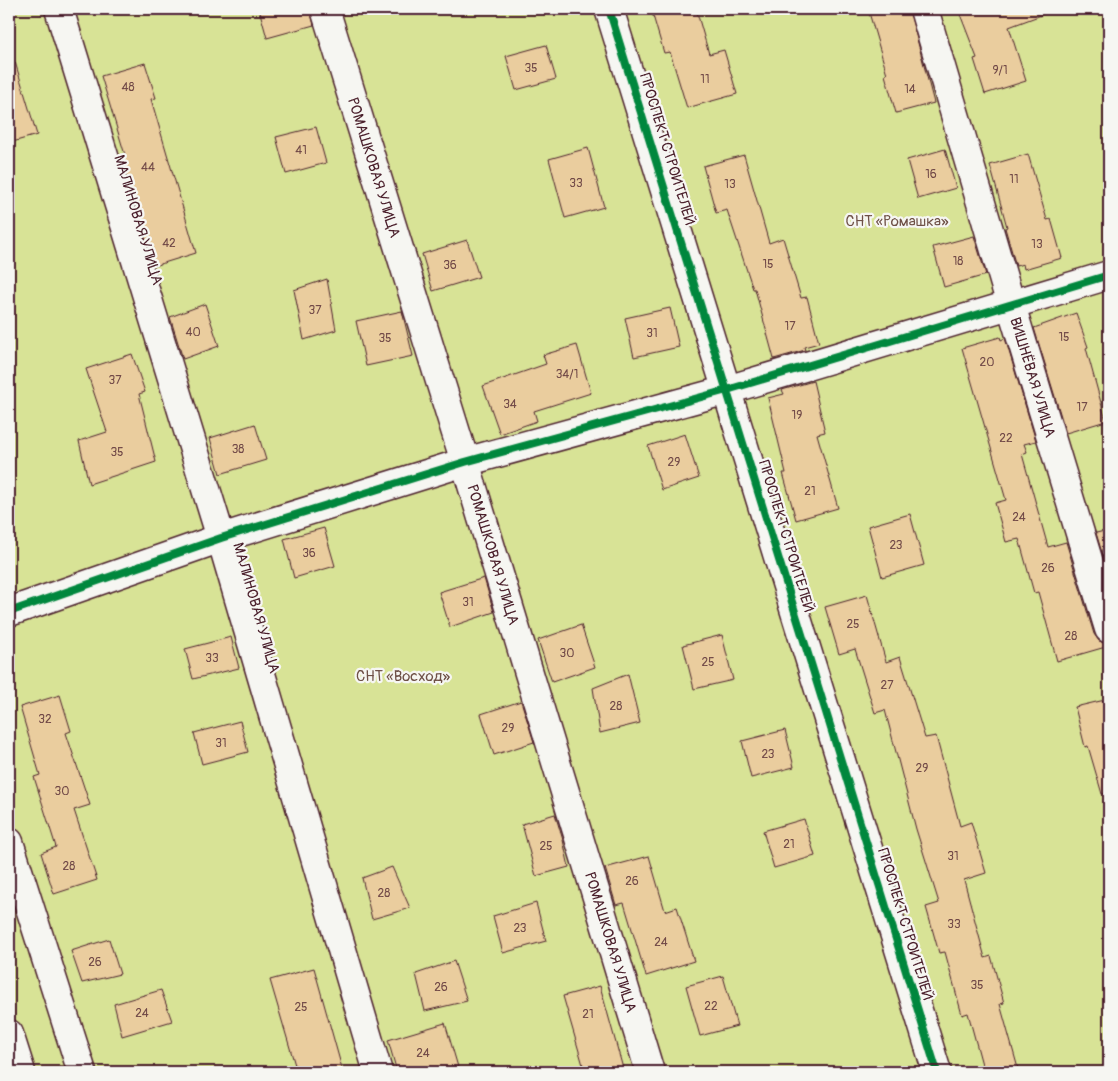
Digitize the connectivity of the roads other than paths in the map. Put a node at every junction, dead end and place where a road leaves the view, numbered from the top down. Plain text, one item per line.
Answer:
1 (59, 9) edge
2 (325, 9) edge
3 (609, 9) edge
4 (924, 9) edge
5 (1109, 275) edge
6 (1011, 305) junction
7 (727, 390) junction
8 (465, 462) junction
9 (221, 538) junction
10 (9, 612) edge
11 (1109, 629) edge
12 (9, 842) edge
13 (9, 1034) edge
14 (21, 1072) edge
15 (82, 1072) edge
16 (378, 1072) edge
17 (650, 1072) edge
18 (937, 1072) edge

1 - 9 street, МАЛИНОВАЯ УЛИЦА
2 - 8 street, РОМАШКОВАЯ УЛИЦА
3 - 7 street, ПРОСПЕКТ СТРОИТЕЛЕЙ
4 - 6 street, ВИШНЁВАЯ УЛИЦА
5 - 6 street
6 - 7 street
6 - 11 street, ВИШНЁВАЯ УЛИЦА
7 - 8 street
7 - 18 street, ПРОСПЕКТ СТРОИТЕЛЕЙ
8 - 9 street
8 - 17 street, РОМАШКОВАЯ УЛИЦА
9 - 10 street
9 - 16 street, МАЛИНОВАЯ УЛИЦА
12 - 15 street
13 - 14 street

